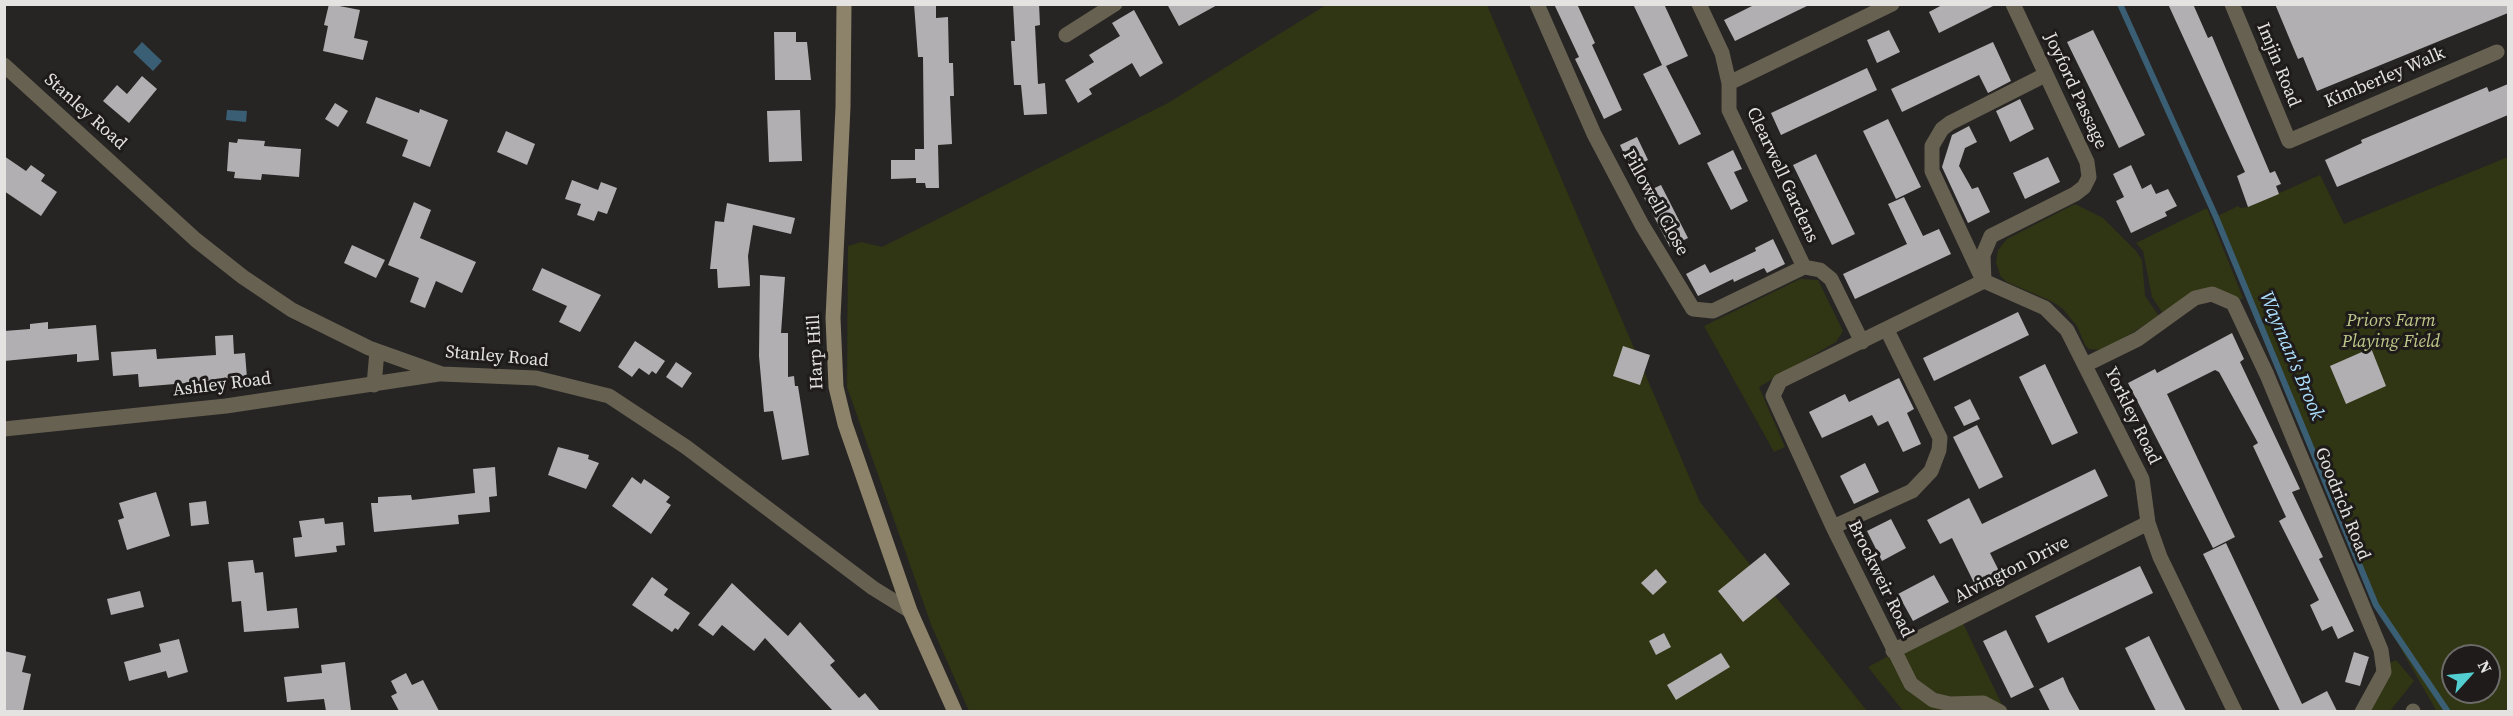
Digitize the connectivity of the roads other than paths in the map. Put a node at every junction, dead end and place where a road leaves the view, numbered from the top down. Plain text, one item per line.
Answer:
1 (844, 4) edge
2 (1115, 4) edge
3 (1537, 4) edge
4 (1699, 4) edge
5 (1892, 4) edge
6 (2013, 4) edge
7 (2232, 4) edge
8 (1861, 11) edge
9 (1066, 35) dead end
10 (2497, 52) dead end
11 (4, 65) edge
12 (2045, 75) junction
13 (1729, 83) junction
14 (2289, 141) joint
15 (1804, 267) junction
16 (1984, 281) junction
17 (1887, 330) junction
18 (1862, 342) junction
19 (377, 351) junction
20 (2085, 365) junction
21 (442, 374) junction
22 (374, 385) junction
23 (4, 429) edge
24 (2148, 523) junction
25 (1833, 527) junction
26 (910, 611) junction
27 (1893, 651) junction
28 (955, 711) edge
29 (2000, 711) edge
30 (2235, 711) edge
31 (2362, 711) edge

1 - 26 street, Harp Hill
2 - 9 street
3 - 15 street, Pillowell Close
4 - 13 street, Clearwell Gardens
5 - 8 street
6 - 12 street, Joyford Passage
7 - 14 street, Imjin Road
8 - 13 street
10 - 14 street, Kimberley Walk
11 - 19 street, Stanley Road
12 - 16 street, Joyford Passage
12 - 16 street
13 - 15 street, Clearwell Gardens
15 - 18 street, Clearwell Gardens
16 - 17 street
16 - 20 street, Yorkley Road
17 - 18 street
17 - 25 street
18 - 25 street, Brockweir Road
19 - 21 street, Stanley Road
19 - 22 street
20 - 24 street, Yorkley Road
20 - 31 street, Goodrich Road
21 - 22 street, Ashley Road
21 - 26 street, Stanley Road
22 - 23 street, Ashley Road
24 - 27 street, Alvington Drive
24 - 30 street, Yorkley Road
25 - 27 street, Brockweir Road
26 - 28 street, Harp Hill
27 - 29 street, Brockweir Road

